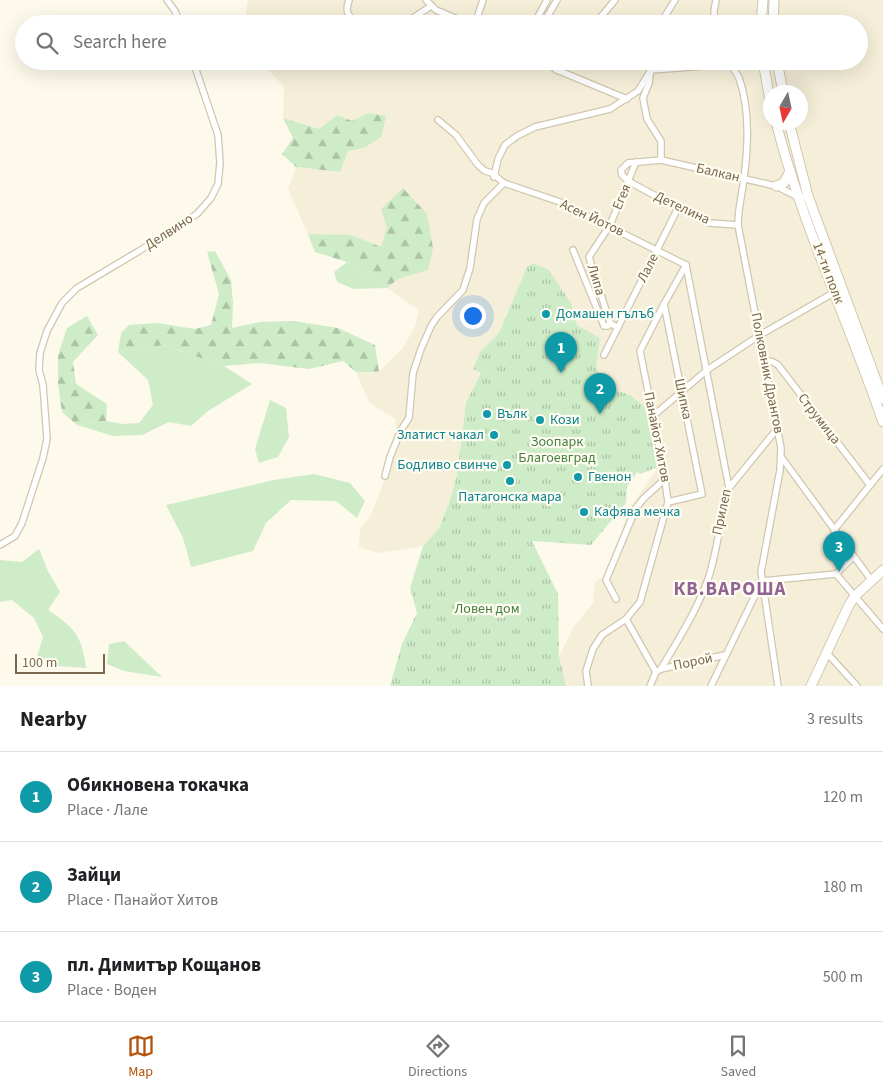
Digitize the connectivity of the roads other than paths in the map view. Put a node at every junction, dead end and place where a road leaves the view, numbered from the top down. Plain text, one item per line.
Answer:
1 (167, 0) edge
2 (349, 0) edge
3 (426, 0) edge
4 (483, 0) edge
5 (547, 0) edge
6 (557, 0) edge
7 (615, 0) edge
8 (675, 0) edge
9 (716, 0) edge
10 (763, 0) edge
11 (774, 0) edge
12 (431, 6) junction
13 (177, 15) edge
14 (348, 15) edge
15 (418, 15) edge
16 (448, 15) edge
17 (478, 15) edge
18 (539, 15) edge
19 (548, 15) edge
20 (602, 15) edge
21 (666, 15) edge
22 (714, 15) edge
23 (762, 15) edge
24 (773, 15) edge
25 (196, 70) edge
26 (557, 70) edge
27 (651, 70) joint
28 (734, 70) edge
29 (765, 70) edge
30 (779, 70) edge
31 (767, 85) edge
32 (782, 85) edge
33 (627, 99) junction
34 (438, 120) dead end
35 (778, 130) edge
36 (791, 130) edge
37 (660, 160) junction
38 (636, 162) junction
39 (790, 170) junction
40 (494, 177) junction
41 (744, 179) junction
42 (628, 181) junction
43 (504, 183) junction
44 (776, 186) junction
45 (808, 196) junction
46 (798, 198) junction
47 (678, 208) junction
48 (738, 224) junction
49 (610, 226) junction
50 (572, 250) dead end
51 (657, 250) junction
52 (589, 257) joint
53 (686, 265) junction
54 (835, 292) junction
55 (664, 304) junction
56 (610, 323) junction
57 (618, 328) junction
58 (760, 335) junction
59 (604, 355) dead end
60 (764, 360) junction
61 (707, 370) junction
62 (681, 392) junction
63 (883, 399) edge
64 (653, 416) junction
65 (883, 422) edge
66 (777, 430) junction
67 (782, 458) junction
68 (883, 469) edge
69 (385, 476) dead end
70 (665, 479) junction
71 (870, 485) junction
72 (729, 488) junction
73 (668, 502) junction
74 (834, 530) junction
75 (0, 544) edge
76 (853, 557) junction
77 (883, 570) edge
78 (836, 574) junction
79 (872, 580) junction
80 (762, 582) junction
81 (855, 596) junction
82 (616, 599) dead end
83 (626, 619) junction
84 (883, 629) edge
85 (826, 652) junction
86 (725, 655) junction
87 (659, 671) junction
88 (588, 686) edge
89 (650, 686) edge
90 (711, 686) edge
91 (778, 686) edge
92 (811, 686) edge
93 (857, 686) edge

1 - 13 street
2 - 14 street
3 - 12 street
4 - 17 street
5 - 18 street
6 - 19 street
7 - 20 street
8 - 21 street
9 - 22 street
10 - 23 street
11 - 24 street
12 - 15 street
12 - 16 street
25 - 75 street, Делвино
26 - 33 street
27 - 33 street
27 - 37 street
28 - 41 street, Полковник Дрангов
29 - 31 street
30 - 32 street
33 - 40 street
34 - 40 street, Асен Йотов
35 - 39 street, 14-ти полк
36 - 45 street, 14-ти полк
37 - 38 street, Балкан
37 - 41 street, Балкан
38 - 42 street, Егея
38 - 42 street
39 - 44 street
39 - 46 street, 14-ти полк
40 - 43 street, Асен Йотов
41 - 44 street, Балкан
41 - 48 street, Полковник Дрангов
42 - 47 street, Детелина
42 - 49 street, Егея
43 - 49 street, Асен Йотов
43 - 69 street
44 - 46 street, Балкан
45 - 46 street
45 - 63 street, 14-ти полк
46 - 54 street, 14-ти полк
47 - 48 street, Детелина
47 - 51 street, Лале
48 - 58 street, Полковник Дрангов
49 - 51 street, Асен Йотов
49 - 52 street, Егея
50 - 56 street
51 - 53 street, Асен Йотов
51 - 57 street, Лале
52 - 56 street, Липа
53 - 55 street, Панайот Хитов
53 - 61 street, Прилеп
54 - 58 street
54 - 65 street, 14-ти полк
55 - 62 street, Шипка
55 - 64 street, Панайот Хитов
56 - 57 street
57 - 59 street, Лале
58 - 60 street, Полковник Дрангов
58 - 61 street
60 - 66 street, Полковник Дрангов
60 - 71 street, Струмица
61 - 62 street
61 - 72 street, Прилеп
62 - 64 street
62 - 73 street, Шипка
64 - 70 street, Панайот Хитов
66 - 67 street, Полковник Дрангов
66 - 72 street
67 - 74 street
67 - 80 street, Полковник Дрангов
68 - 71 street
70 - 73 street, Панайот Хитов
70 - 82 street
71 - 74 street
72 - 87 street, Прилеп
73 - 83 street, Панайот Хитов
74 - 76 street
76 - 78 street
76 - 79 street
77 - 79 street
78 - 80 street
78 - 81 street
79 - 81 street
80 - 86 street
80 - 91 street, Полковник Дрангов
81 - 84 street
81 - 85 street
83 - 87 street
83 - 88 street, Панайот Хитов
85 - 92 street
85 - 93 street
86 - 87 street, Порой
86 - 90 street
87 - 89 street, Прилеп

